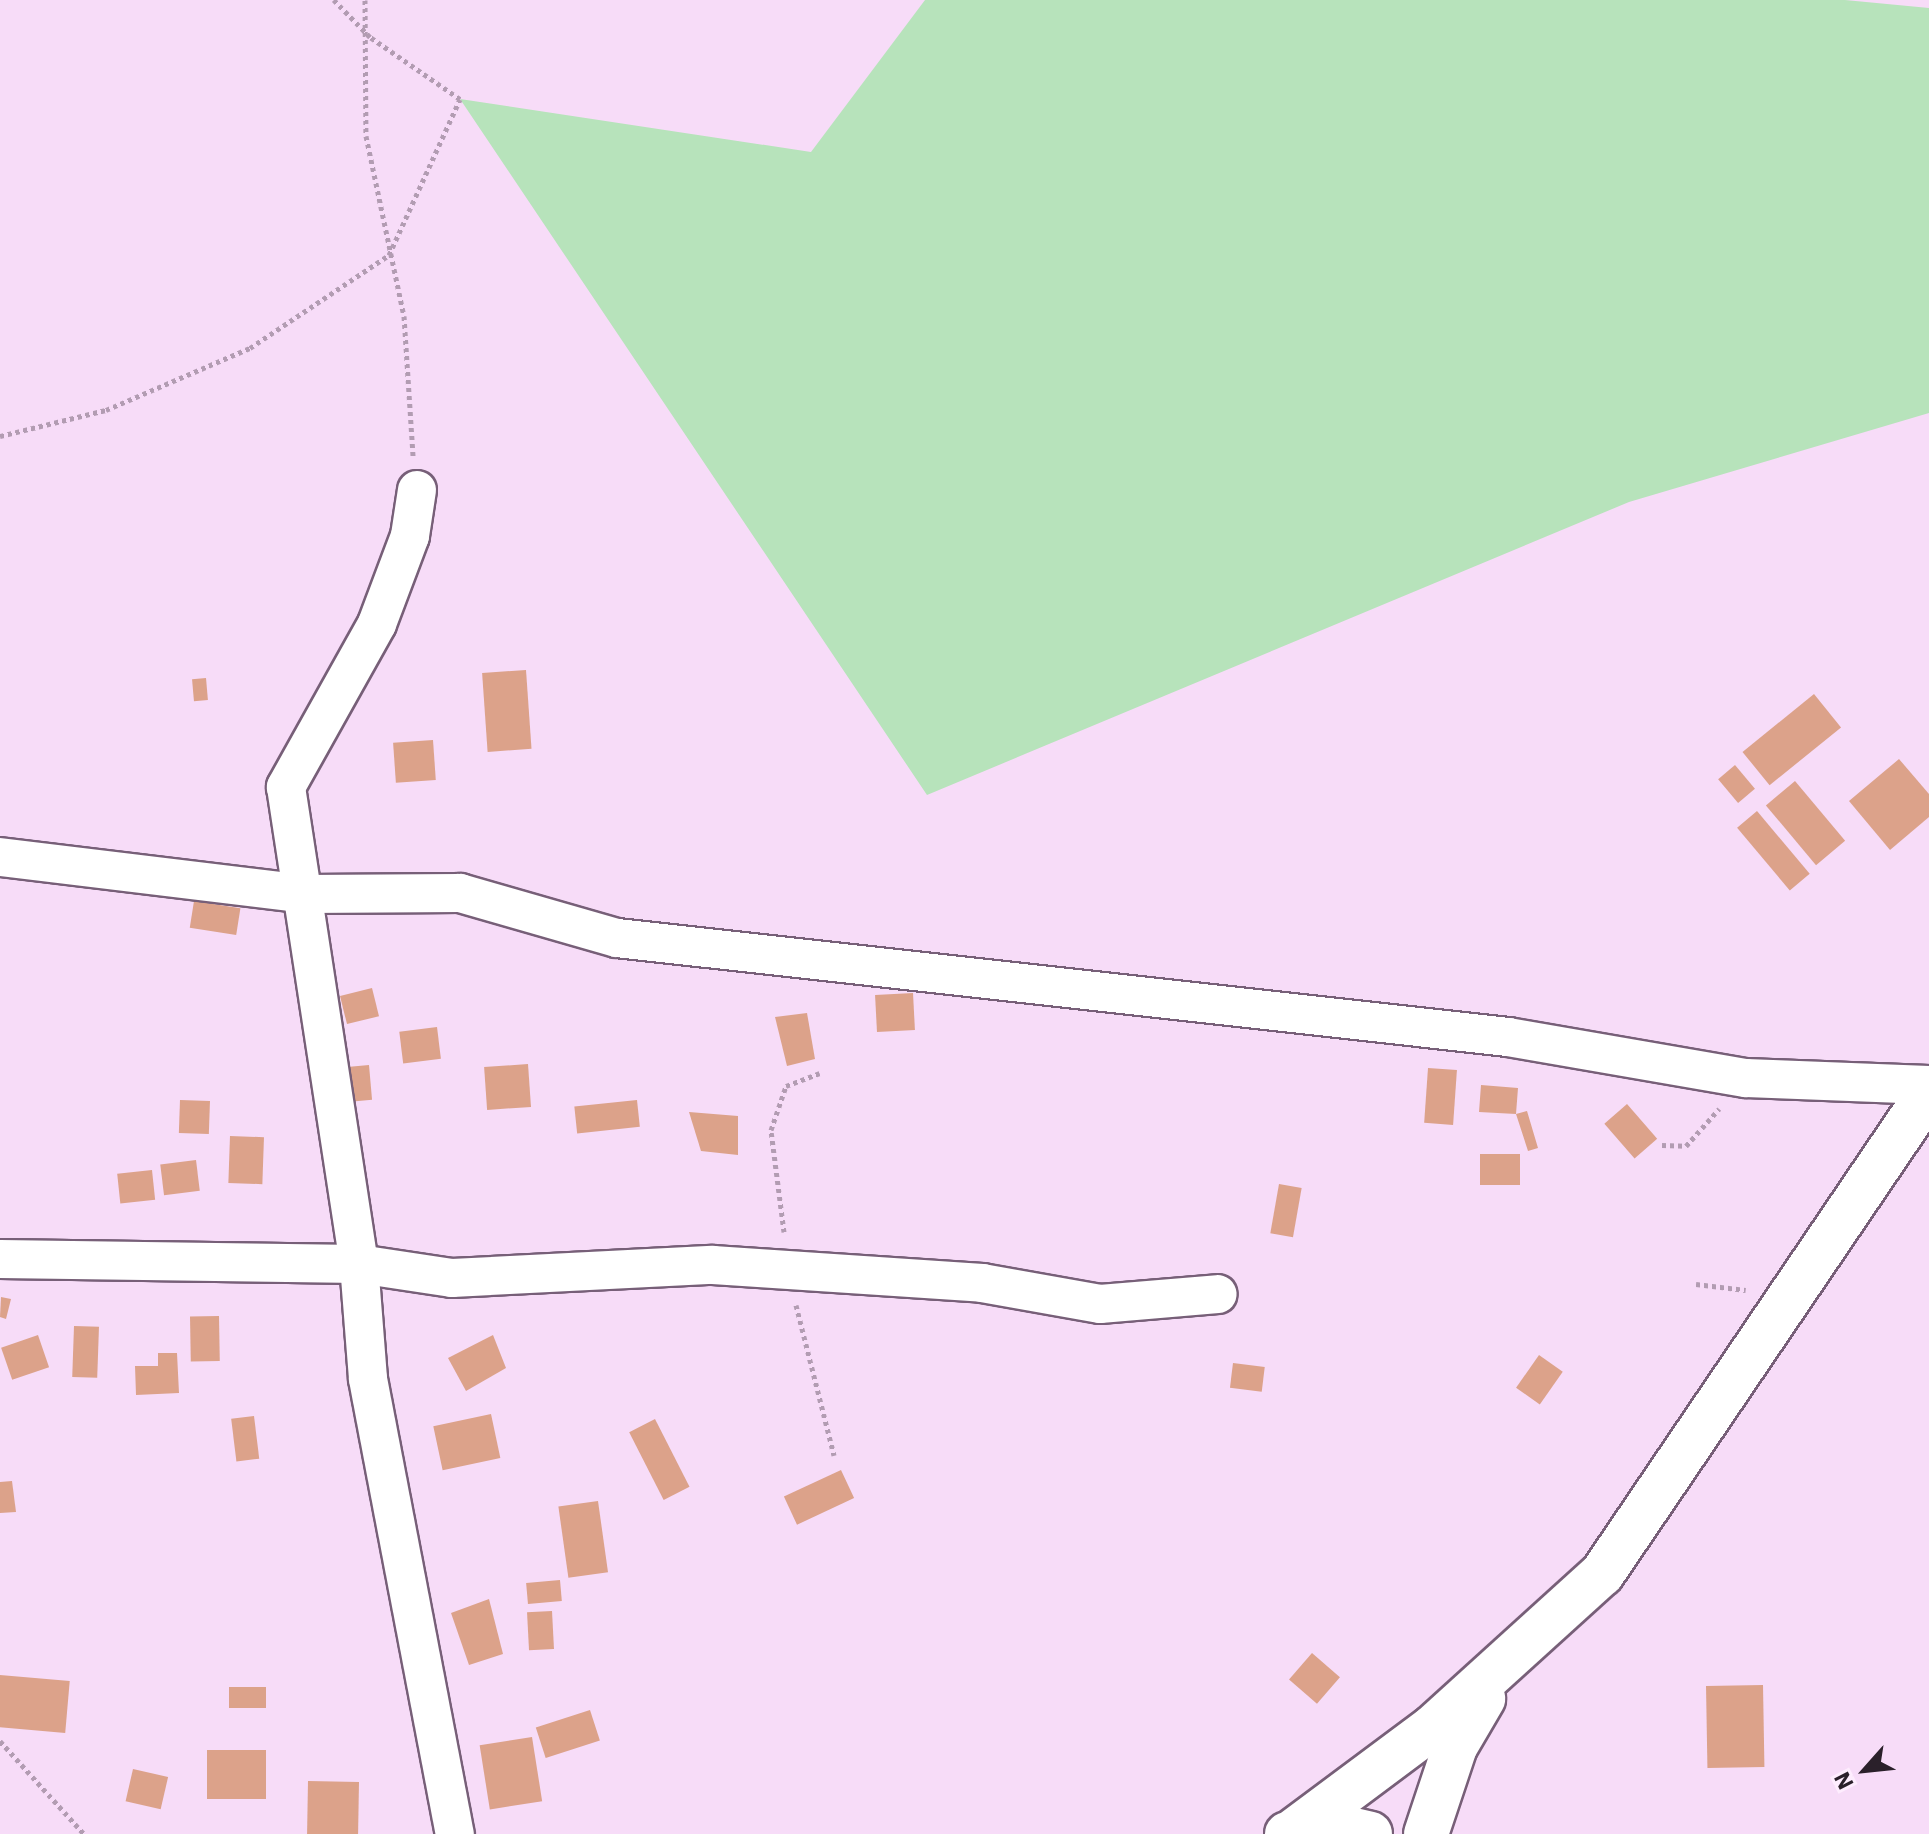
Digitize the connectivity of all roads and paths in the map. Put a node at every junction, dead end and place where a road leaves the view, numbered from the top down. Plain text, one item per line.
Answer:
1 (334, 0) edge
2 (365, 0) edge
3 (370, 37) junction
4 (389, 255) junction
5 (0, 436) edge
6 (417, 490) joint
7 (0, 857) edge
8 (306, 894) junction
9 (820, 1073) dead end
10 (1746, 1078) junction
11 (1929, 1085) edge
12 (1929, 1092) edge
13 (1662, 1145) dead end
14 (0, 1259) edge
15 (359, 1264) junction
16 (789, 1275) junction
17 (1218, 1294) dead end
18 (834, 1455) dead end
19 (1502, 1666) junction
20 (0, 1741) edge
21 (1291, 1832) edge
22 (84, 1834) edge
23 (455, 1834) edge
24 (1370, 1834) edge
25 (1426, 1834) edge

1 - 3 path
2 - 3 path
3 - 4 path
3 - 4 path
4 - 5 path
4 - 6 path
6 - 8 street
7 - 8 street
8 - 10 street
8 - 15 street
9 - 16 path
10 - 11 street
10 - 13 path
12 - 19 main road
14 - 15 street
15 - 16 street
15 - 23 street
16 - 17 street
16 - 18 path
19 - 21 main road
19 - 25 main road
20 - 22 path
21 - 24 main road

